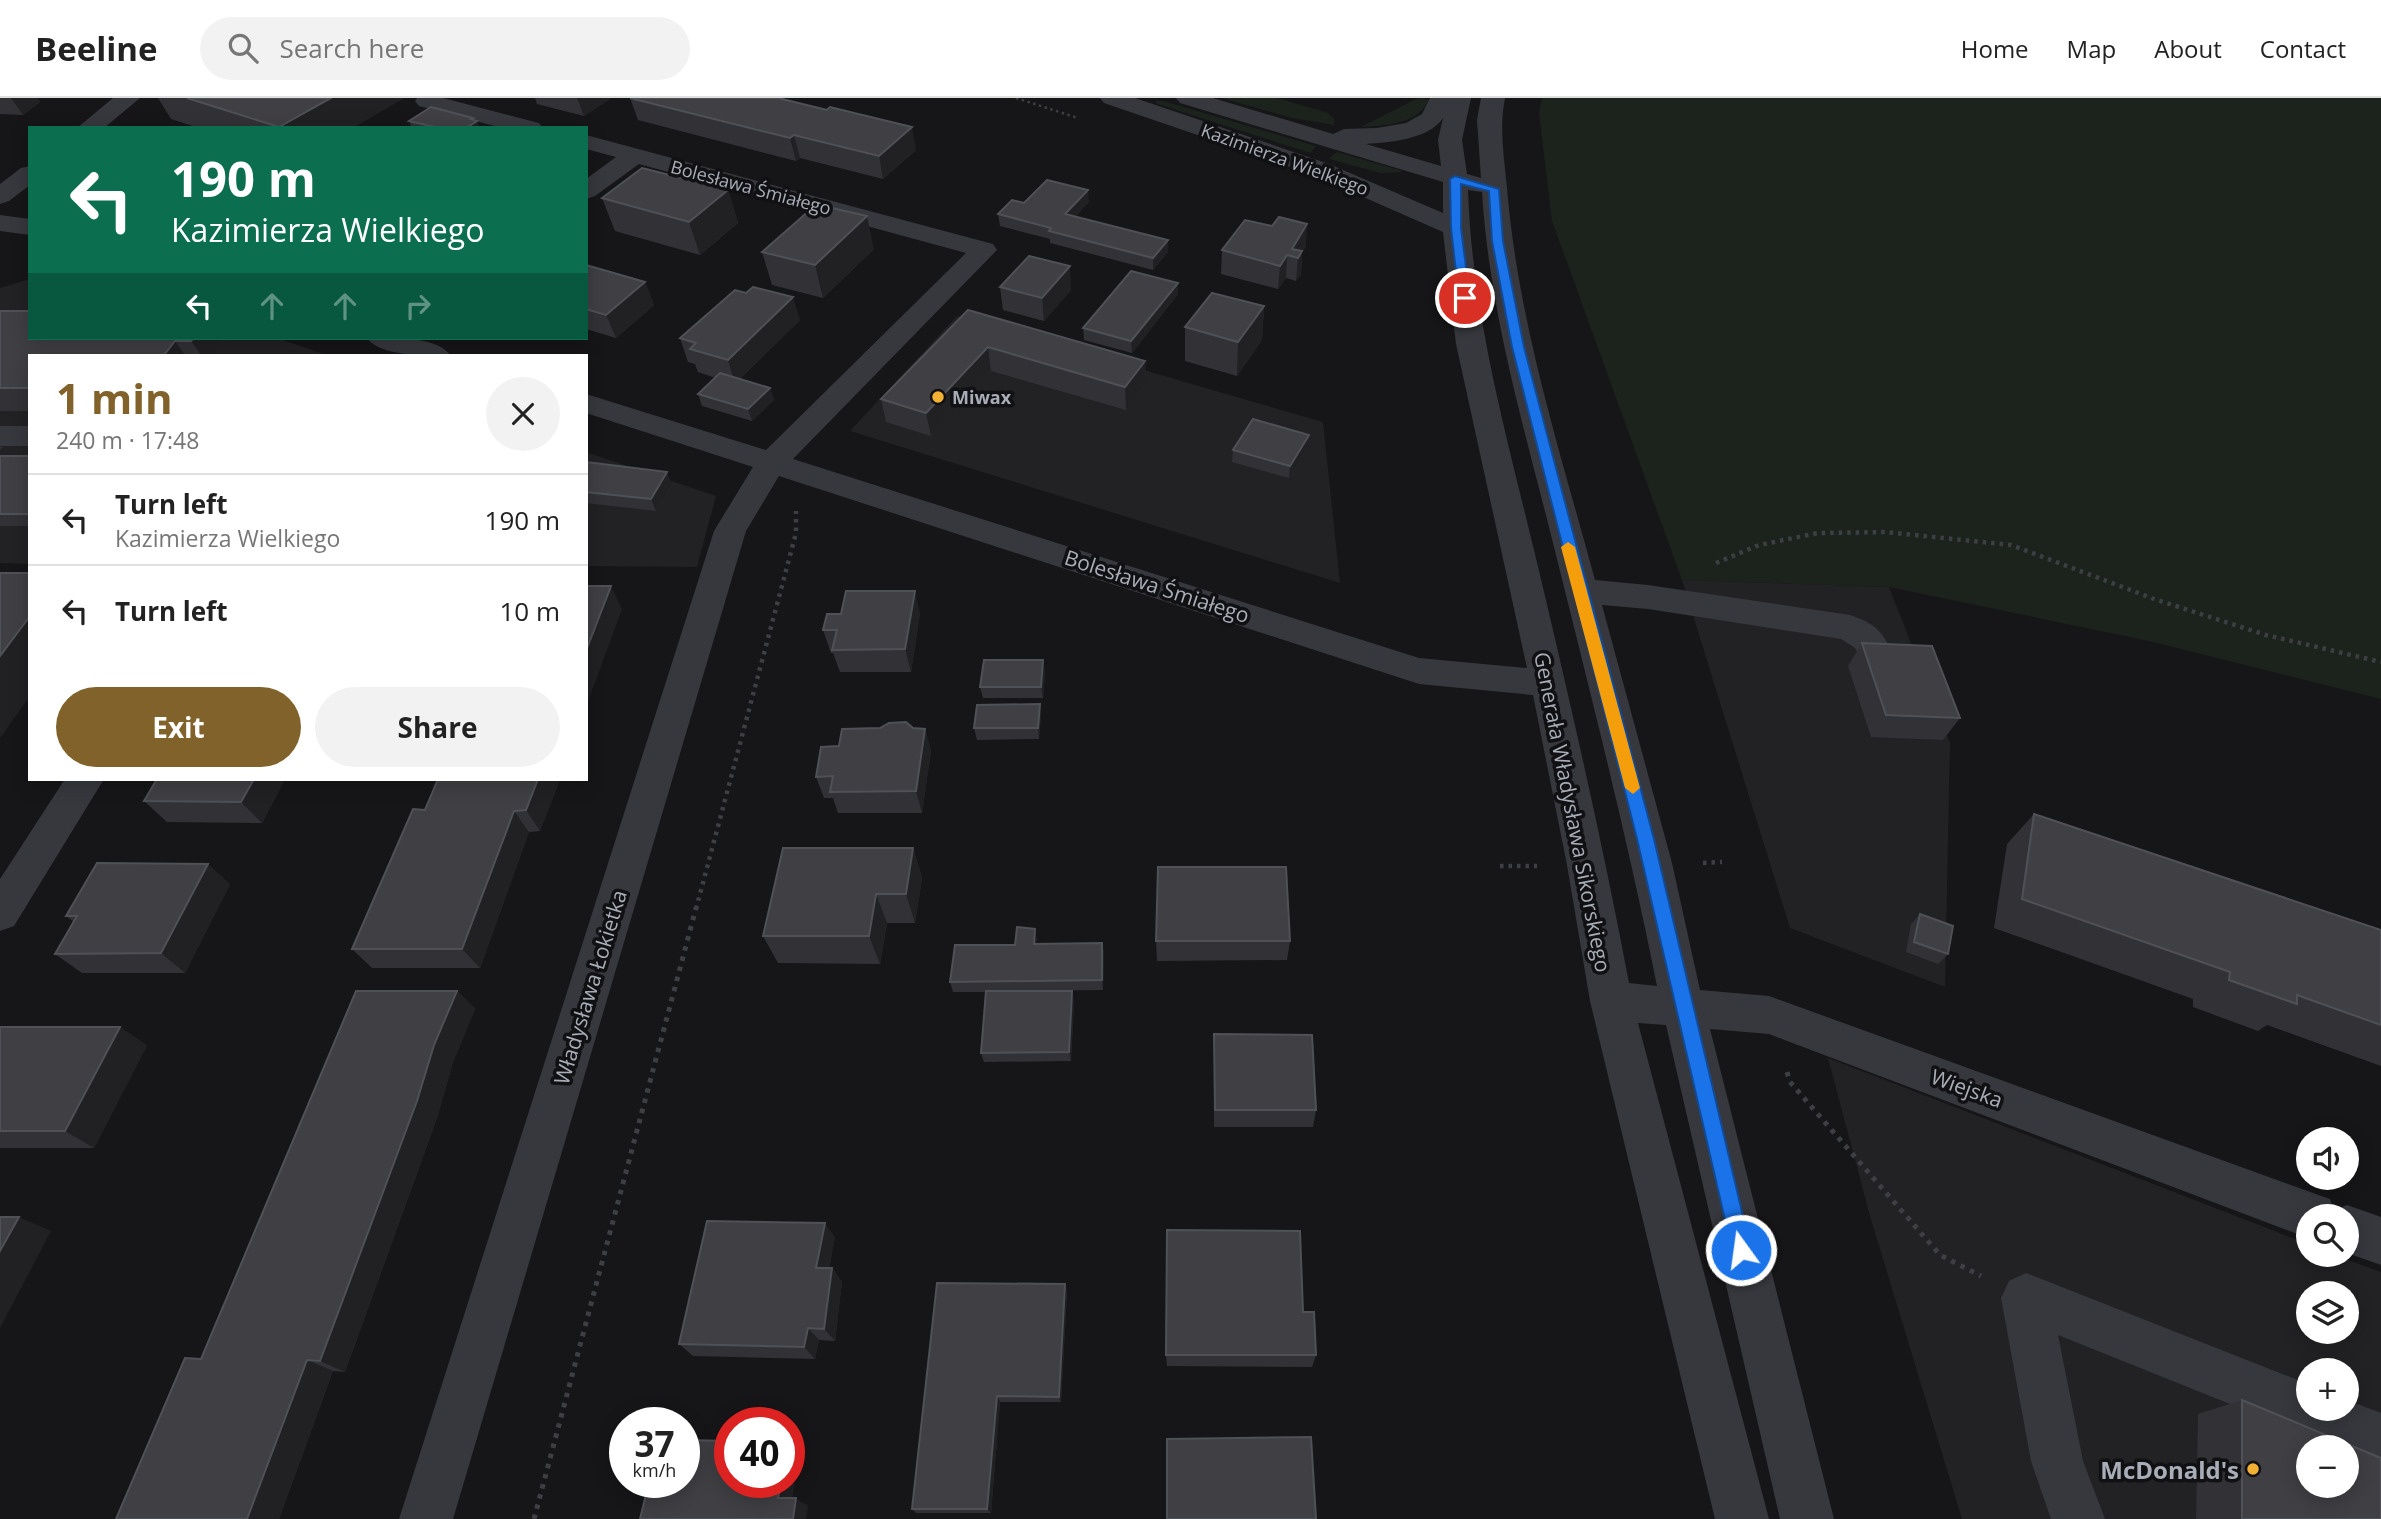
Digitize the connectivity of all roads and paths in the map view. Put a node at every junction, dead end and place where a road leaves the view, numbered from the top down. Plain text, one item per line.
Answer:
1 (128, 98) edge
2 (432, 98) edge
3 (1112, 98) edge
4 (1188, 98) edge
5 (1442, 98) edge
6 (1459, 98) edge
7 (1493, 98) edge
8 (92, 126) edge
9 (523, 126) edge
10 (1282, 126) junction
11 (588, 143) edge
12 (635, 155) junction
13 (1320, 169) junction
14 (28, 175) edge
15 (1455, 186) junction
16 (1494, 189) junction
17 (588, 190) edge
18 (0, 196) edge
19 (0, 223) edge
20 (28, 227) edge
21 (1456, 228) junction
22 (384, 343) edge
23 (432, 354) edge
24 (588, 404) edge
25 (0, 436) edge
26 (28, 436) edge
27 (772, 462) junction
28 (796, 505) dead end
29 (1580, 591) junction
30 (1672, 601) junction
31 (1877, 659) edge
32 (2381, 662) edge
33 (1548, 683) junction
34 (84, 781) edge
35 (1500, 866) dead end
36 (1550, 866) dead end
37 (0, 914) edge
38 (1611, 1001) junction
39 (1683, 1007) junction
40 (1784, 1063) dead end
41 (2296, 1209) edge
42 (2359, 1233) edge
43 (2381, 1241) edge
44 (2026, 1298) junction
45 (2381, 1439) edge
46 (426, 1519) edge
47 (534, 1519) edge
48 (1742, 1519) edge
49 (1807, 1519) edge
50 (2078, 1519) edge

1 - 8 street
2 - 9 street
3 - 13 street, Kazimierza Wielkiego
4 - 10 street, Kazimierza Wielkiego
5 - 10 street, Kazimierza Wielkiego
6 - 15 street, Generała Władysława Sikorskiego
7 - 16 street
10 - 15 street, Kazimierza Wielkiego
11 - 12 street, Bolesława Śmiałego
12 - 17 street
12 - 27 street, Bolesława Śmiałego
13 - 15 street
13 - 21 street, Kazimierza Wielkiego
14 - 18 street
15 - 16 street
15 - 21 street, Generała Władysława Sikorskiego
16 - 29 street
19 - 20 street
21 - 33 street, Generała Władysława Sikorskiego
22 - 23 street
24 - 27 street, Bolesława Śmiałego
25 - 26 street
27 - 33 street, Bolesława Śmiałego
27 - 46 street, Władysława Łokietka
28 - 47 path
29 - 30 street
29 - 39 street
30 - 31 street
30 - 32 path
33 - 38 street, Generała Władysława Sikorskiego
34 - 37 street
35 - 36 path
38 - 39 street, Wiejska
38 - 48 street, Generała Władysława Sikorskiego
39 - 41 street, Wiejska
39 - 49 street
40 - 44 path
42 - 43 street
44 - 45 street
44 - 50 street

